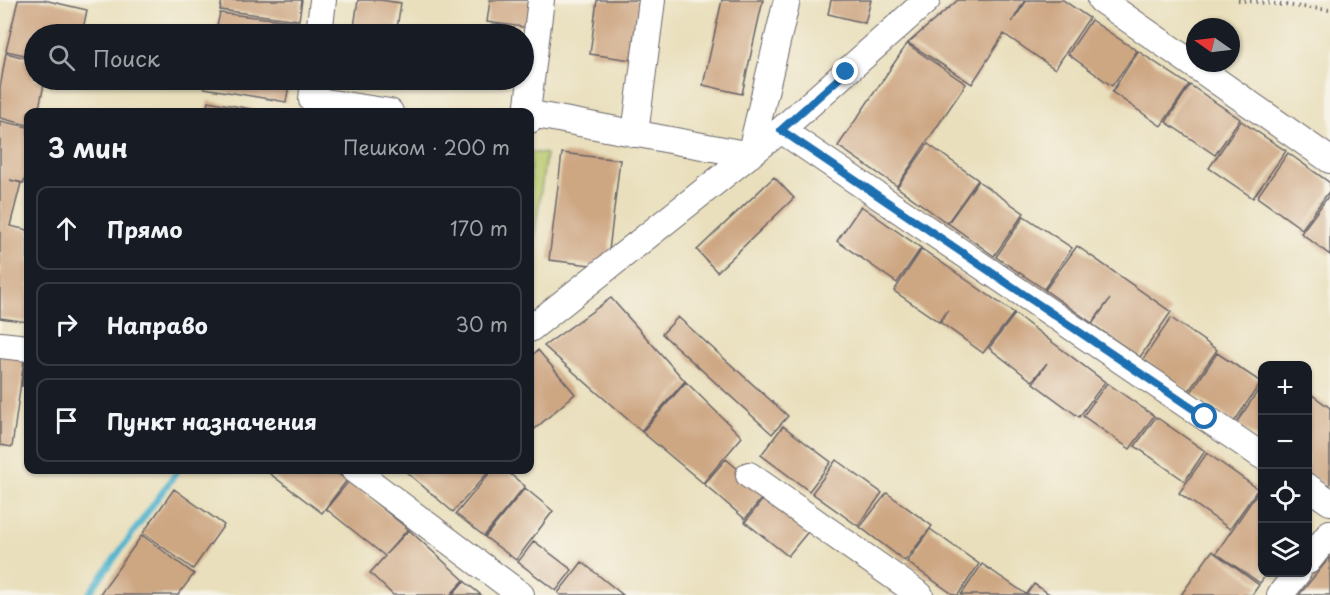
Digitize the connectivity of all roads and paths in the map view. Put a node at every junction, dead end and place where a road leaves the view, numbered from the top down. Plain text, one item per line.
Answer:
1 (323, 0) edge
2 (541, 0) edge
3 (652, 0) edge
4 (787, 0) edge
5 (927, 0) edge
6 (1101, 0) edge
7 (1238, 0) edge
8 (1330, 10) edge
9 (320, 24) edge
10 (534, 52) edge
11 (313, 90) edge
12 (529, 90) edge
13 (364, 108) edge
14 (527, 108) edge
15 (534, 117) edge
16 (781, 130) junction
17 (635, 134) junction
18 (750, 155) junction
19 (1330, 160) edge
20 (534, 326) edge
21 (0, 345) edge
22 (24, 348) edge
23 (1258, 453) edge
24 (359, 474) edge
25 (749, 475) dead end
26 (1312, 490) edge
27 (1330, 502) edge
28 (1330, 533) edge
29 (1312, 556) edge
30 (1295, 577) edge
31 (521, 595) edge
32 (920, 595) edge
33 (1280, 595) edge

1 - 9 street
2 - 10 street
3 - 17 street
4 - 18 street
5 - 16 street
6 - 19 street
7 - 8 path
11 - 13 street
12 - 14 street
15 - 17 street
16 - 18 street
16 - 23 street
17 - 18 street
18 - 20 street
21 - 22 street
24 - 31 street
25 - 32 street
26 - 27 street
28 - 29 street
30 - 33 street

